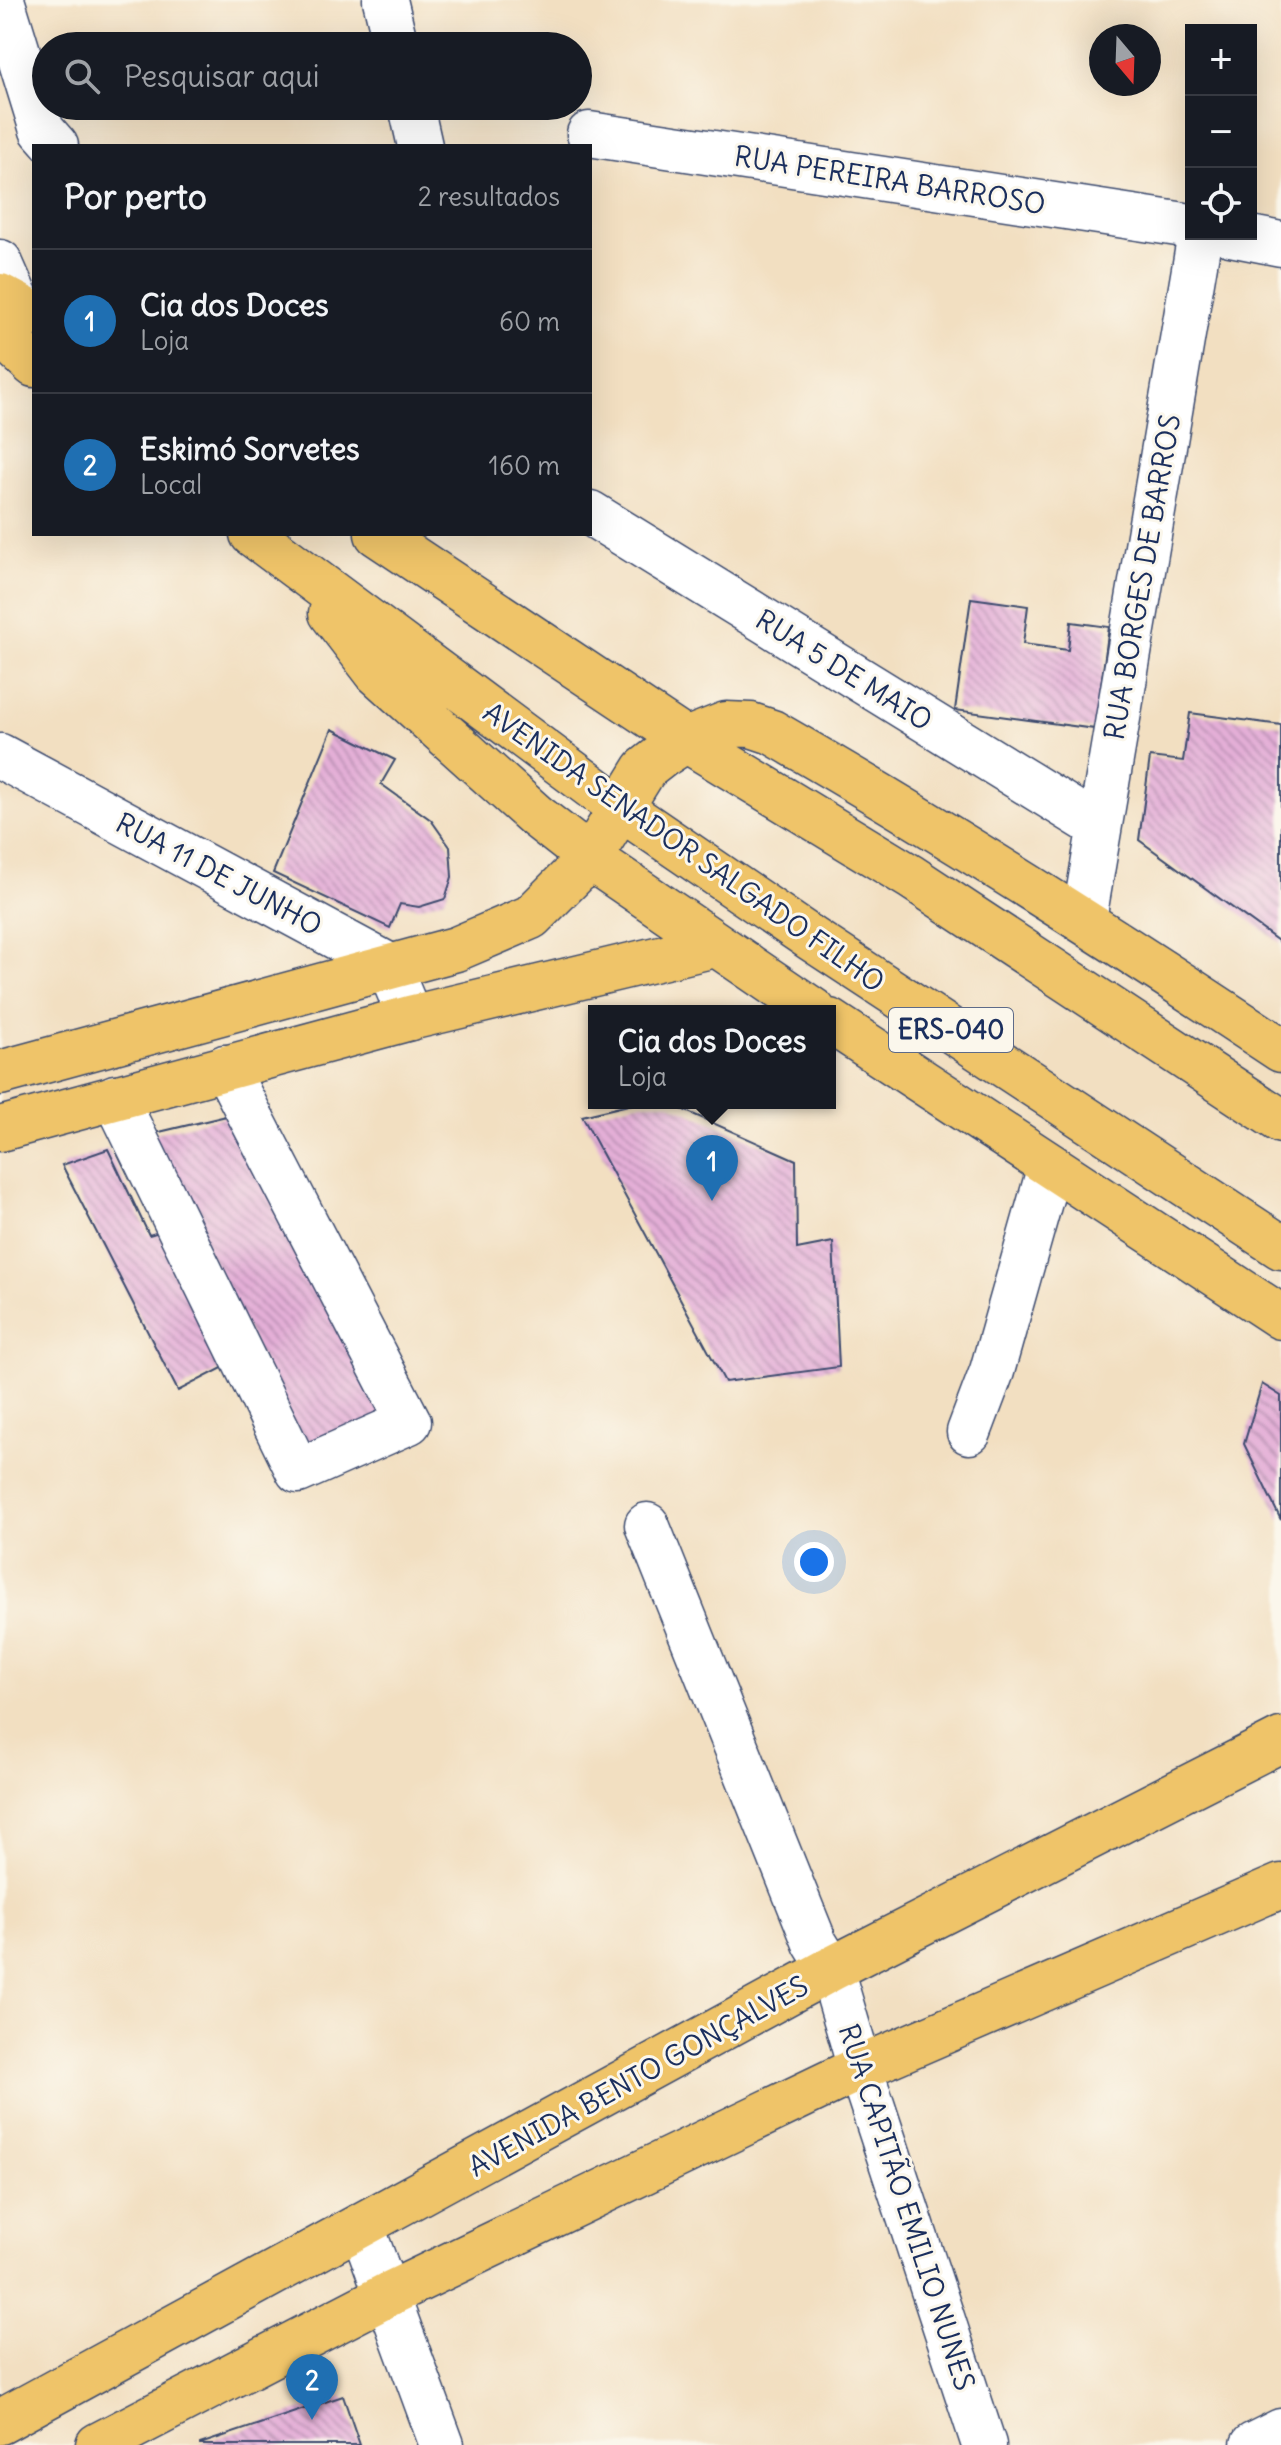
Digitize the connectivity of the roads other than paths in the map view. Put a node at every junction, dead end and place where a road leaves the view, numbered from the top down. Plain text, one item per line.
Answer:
1 (2, 0) edge
2 (385, 0) edge
3 (393, 32) edge
4 (32, 98) edge
5 (39, 120) edge
6 (414, 120) edge
7 (589, 134) dead end
8 (54, 144) edge
9 (420, 144) edge
10 (1185, 225) edge
11 (1257, 239) edge
12 (1199, 240) edge
13 (1281, 244) edge
14 (0, 262) edge
15 (13, 312) edge
16 (32, 360) edge
17 (592, 514) edge
18 (255, 536) edge
19 (380, 536) edge
20 (295, 567) junction
21 (686, 740) junction
22 (0, 756) edge
23 (623, 810) junction
24 (1099, 827) junction
25 (590, 858) junction
26 (1084, 919) junction
27 (715, 945) junction
28 (388, 965) junction
29 (805, 1005) edge
30 (410, 1018) junction
31 (836, 1025) edge
32 (1281, 1050) edge
33 (225, 1067) junction
34 (0, 1073) edge
35 (115, 1097) junction
36 (1281, 1121) edge
37 (0, 1129) edge
38 (1050, 1166) junction
39 (1281, 1247) edge
40 (1281, 1317) edge
41 (969, 1432) dead end
42 (647, 1525) dead end
43 (1281, 1740) edge
44 (1281, 1886) edge
45 (831, 1969) junction
46 (860, 2068) junction
47 (362, 2227) junction
48 (389, 2294) junction
49 (0, 2422) edge
50 (1281, 2431) edge
51 (98, 2445) edge
52 (442, 2445) edge
53 (984, 2445) edge
54 (1253, 2445) edge

1 - 4 street
2 - 3 street
5 - 8 street
6 - 9 street
7 - 10 street, RUA PEREIRA BARROSO
11 - 13 street
12 - 24 street, RUA BORGES DE BARROS
14 - 15 street
15 - 16 main road
17 - 24 street, RUA 5 DE MAIO
18 - 20 main road, AVENIDA SENADOR SALGADO FILHO / ERS-040
19 - 21 main road
20 - 23 main road, AVENIDA SENADOR SALGADO FILHO / ERS-040
20 - 25 main road, AVENIDA SENADOR SALGADO FILHO
21 - 23 main road
21 - 26 main road
21 - 36 main road
22 - 28 street, RUA 11 DE JUNHO
23 - 25 main road
23 - 39 main road, AVENIDA SENADOR SALGADO FILHO / ERS-040
24 - 26 street, RUA BORGES DE BARROS
25 - 27 main road, AVENIDA SENADOR SALGADO FILHO
25 - 28 main road
26 - 32 main road
27 - 29 main road, AVENIDA SENADOR SALGADO FILHO
27 - 30 main road
28 - 30 street
28 - 34 main road
30 - 33 main road
31 - 38 main road, AVENIDA SENADOR SALGADO FILHO
33 - 35 main road
33 - 35 street
35 - 37 main road
38 - 40 main road, AVENIDA SENADOR SALGADO FILHO
38 - 41 street
42 - 45 street, RUA CAPITÃO EMILIO NUNES
43 - 45 main road, AVENIDA BENTO GONÇALVES
44 - 46 main road
45 - 46 street, RUA CAPITÃO EMILIO NUNES
45 - 47 main road, AVENIDA BENTO GONÇALVES
46 - 48 main road
46 - 53 street, RUA CAPITÃO EMILIO NUNES
47 - 48 street
47 - 49 main road, AVENIDA BENTO GONÇALVES
48 - 51 main road
48 - 52 street
50 - 54 street

